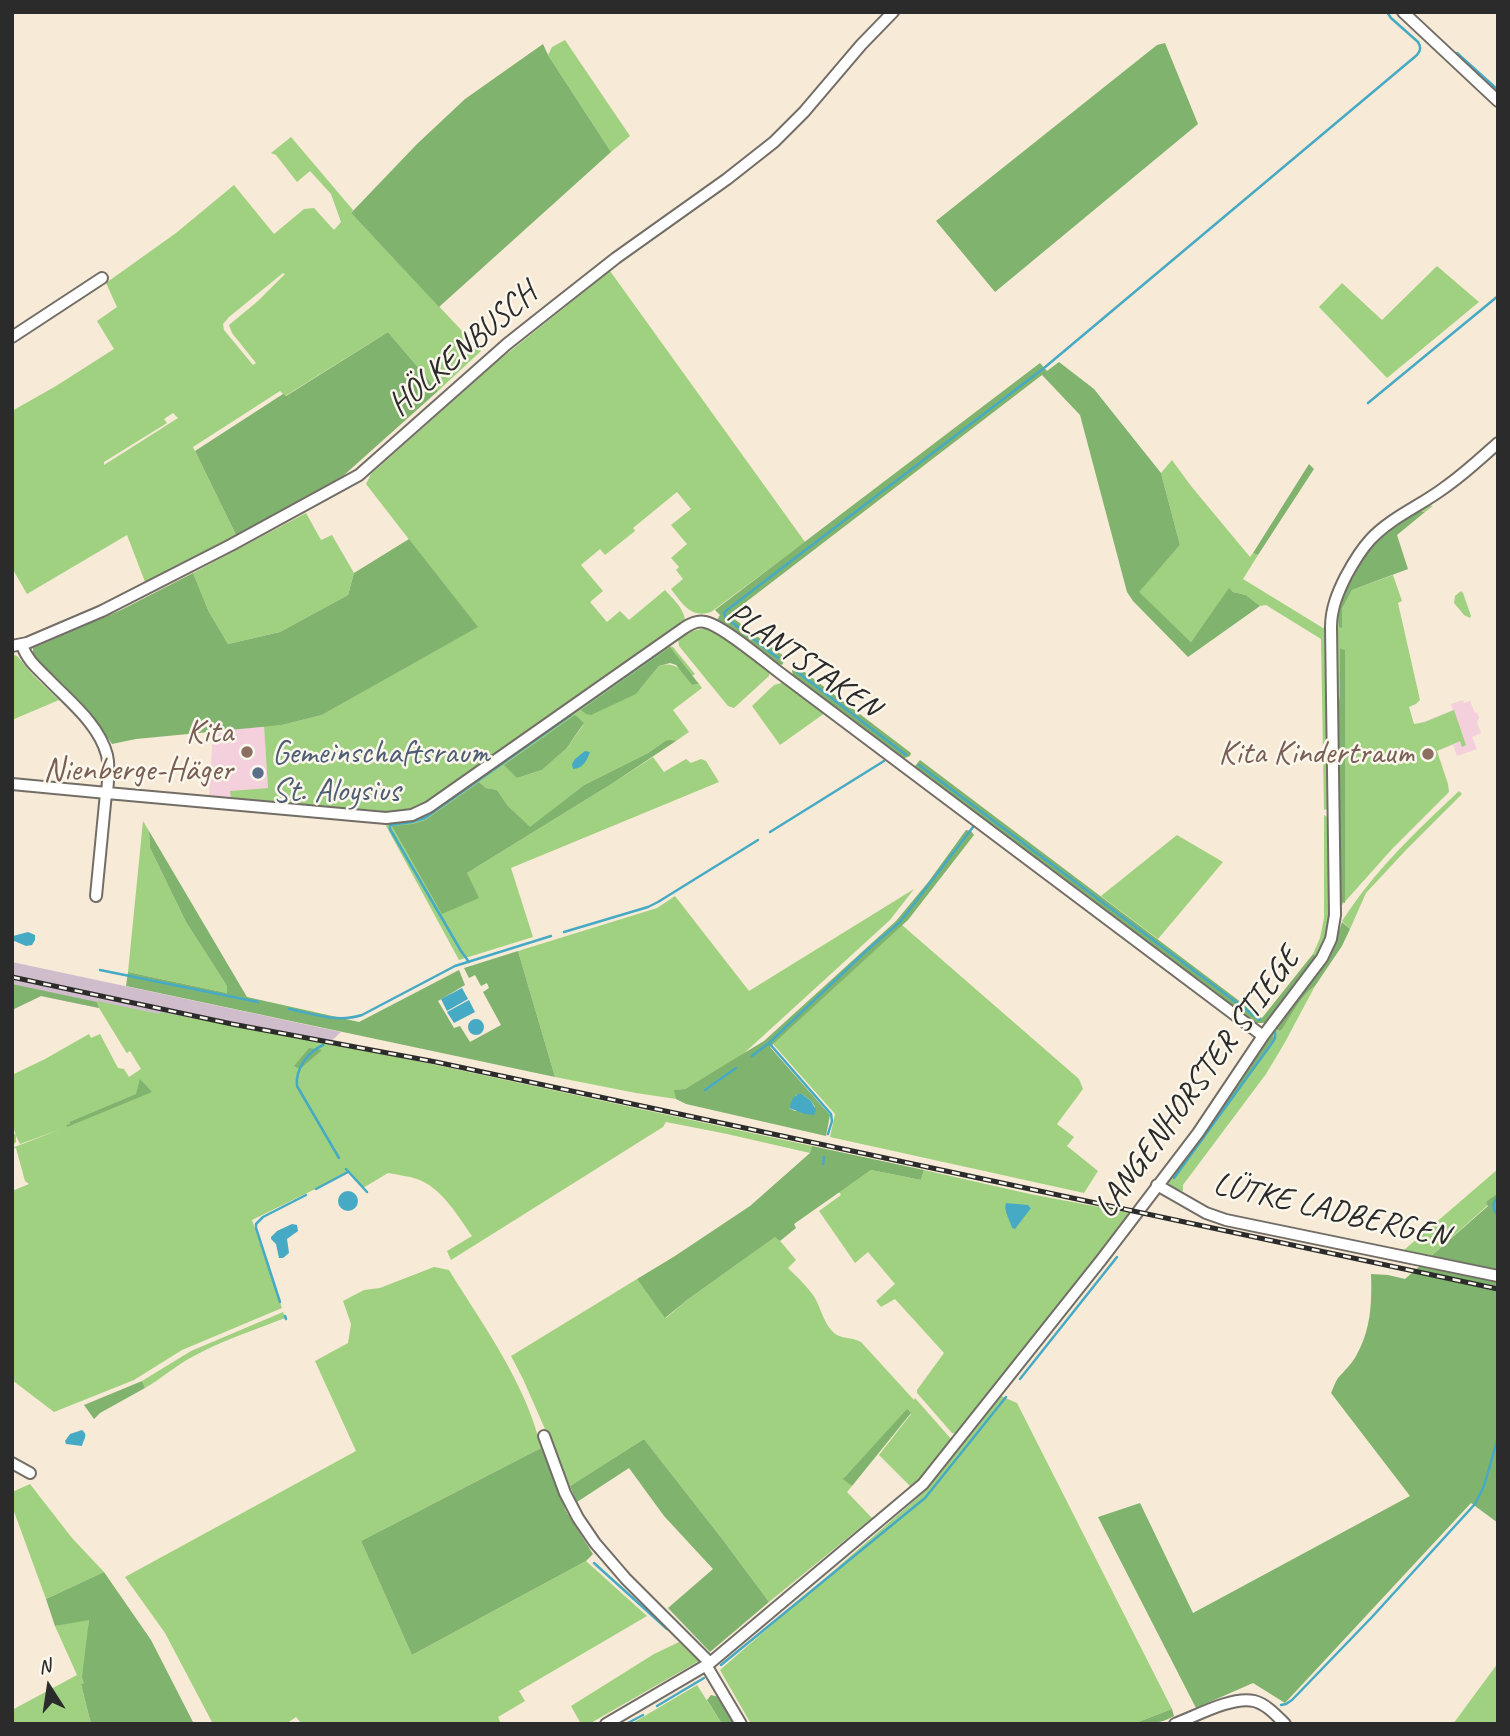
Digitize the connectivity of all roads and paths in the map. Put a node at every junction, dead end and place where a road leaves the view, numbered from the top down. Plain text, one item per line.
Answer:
1 (893, 12) edge
2 (1403, 12) edge
3 (1498, 101) edge
4 (102, 278) dead end
5 (12, 337) edge
6 (1498, 443) edge
7 (17, 645) edge
8 (12, 784) edge
9 (107, 793) junction
10 (96, 896) dead end
11 (1264, 1036) junction
12 (1157, 1185) junction
13 (1498, 1276) edge
14 (544, 1436) dead end
15 (12, 1463) edge
16 (30, 1473) dead end
17 (708, 1664) junction
18 (606, 1724) edge
19 (741, 1724) edge
20 (1175, 1724) edge
21 (1285, 1724) edge

1 - 7 street, HÖLKENBUSCH
2 - 3 street
4 - 5 street
6 - 11 street, LANGENHORSTER STIEGE
7 - 9 street
8 - 9 street, PLANTSTAKEN
9 - 10 street
9 - 11 street, PLANTSTAKEN
11 - 12 street, LANGENHORSTER STIEGE
12 - 13 street, LÜTKE LADBERGEN
12 - 17 street, LANGENHORSTER STIEGE
14 - 17 street
15 - 16 street
17 - 18 street, LANGENHORSTER STIEGE
17 - 19 street
20 - 21 street

